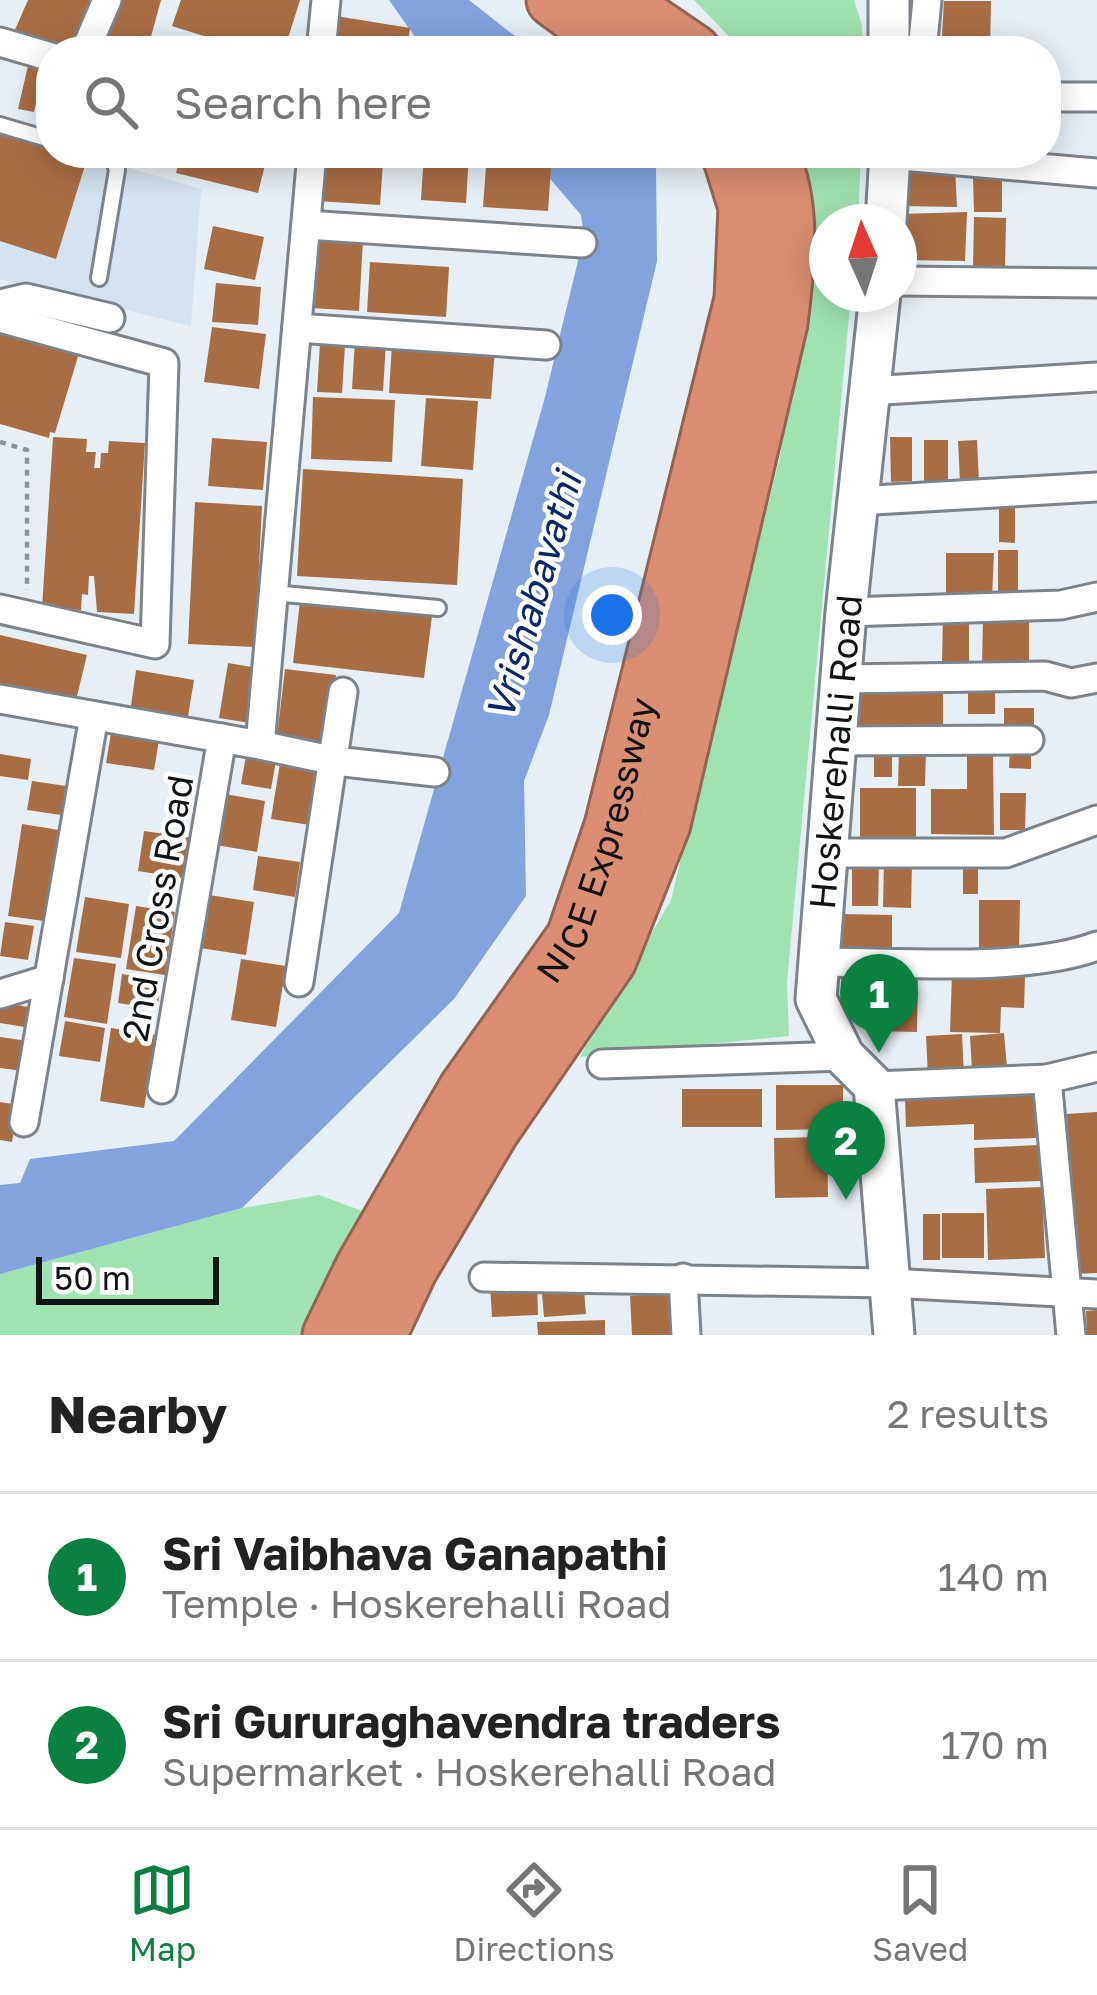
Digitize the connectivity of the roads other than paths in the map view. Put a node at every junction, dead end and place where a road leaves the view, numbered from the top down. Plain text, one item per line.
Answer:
1 (107, 0) edge
2 (326, 0) edge
3 (553, 0) edge
4 (620, 0) edge
5 (889, 0) edge
6 (927, 0) edge
7 (92, 36) edge
8 (322, 36) edge
9 (602, 36) edge
10 (672, 36) edge
11 (890, 36) edge
12 (923, 36) edge
13 (0, 42) edge
14 (36, 53) edge
15 (1061, 97) edge
16 (1097, 97) edge
17 (0, 125) edge
18 (36, 136) edge
19 (116, 168) edge
20 (311, 168) edge
21 (733, 168) edge
22 (778, 168) edge
23 (889, 168) edge
24 (1051, 168) edge
25 (1097, 172) edge
26 (887, 204) edge
27 (306, 225) junction
28 (582, 243) dead end
29 (99, 278) dead end
30 (917, 280) edge
31 (1097, 283) edge
32 (0, 304) edge
33 (878, 312) edge
34 (0, 318) edge
35 (110, 318) dead end
36 (297, 328) junction
37 (546, 345) dead end
38 (1097, 376) edge
39 (868, 392) junction
40 (1097, 487) edge
41 (857, 501) junction
42 (273, 592) junction
43 (1097, 597) edge
44 (438, 608) dead end
45 (846, 612) junction
46 (13, 613) edge
47 (1097, 677) edge
48 (840, 679) junction
49 (343, 692) dead end
50 (0, 699) edge
51 (94, 716) junction
52 (222, 738) junction
53 (1029, 740) dead end
54 (834, 741) junction
55 (260, 745) junction
56 (335, 760) junction
57 (435, 772) dead end
58 (1097, 820) edge
59 (826, 853) junction
60 (1097, 946) edge
61 (818, 962) junction
62 (49, 979) junction
63 (299, 982) dead end
64 (0, 994) edge
65 (844, 1056) junction
66 (602, 1064) dead end
67 (1097, 1067) edge
68 (1048, 1079) junction
69 (874, 1086) junction
70 (162, 1089) dead end
71 (24, 1122) dead end
72 (484, 1277) dead end
73 (683, 1278) junction
74 (889, 1283) junction
75 (1065, 1294) junction
76 (1097, 1294) edge
77 (329, 1335) edge
78 (380, 1335) edge
79 (686, 1335) edge
80 (894, 1335) edge
81 (1071, 1335) edge

1 - 7 street
2 - 8 street
3 - 9 highway
4 - 10 highway
5 - 11 street
6 - 12 street
13 - 14 street
15 - 16 street
17 - 18 lane
19 - 29 lane
20 - 27 street
21 - 77 highway, NICE Expressway
22 - 78 highway, NICE Expressway
23 - 26 street
24 - 25 street
27 - 28 street
27 - 36 street
30 - 31 street
32 - 35 street
33 - 39 street, Hoskerehalli Road
34 - 46 street
36 - 37 street
36 - 42 street
38 - 39 street
39 - 41 street, Hoskerehalli Road
40 - 41 street
41 - 45 street, Hoskerehalli Road
42 - 44 lane
42 - 55 street
43 - 45 street
45 - 48 street, Hoskerehalli Road
47 - 48 street
48 - 54 street, Hoskerehalli Road
49 - 56 street
50 - 51 street
51 - 52 street
51 - 62 street
52 - 55 street
52 - 70 street, 2nd Cross Road
53 - 54 street
54 - 59 street, Hoskerehalli Road
55 - 56 street
56 - 57 street
56 - 63 street
58 - 59 street
59 - 61 street, Hoskerehalli Road
60 - 61 street
61 - 65 street, Hoskerehalli Road
62 - 64 street
62 - 71 street
65 - 66 street
65 - 69 street, Hoskerehalli Road
67 - 68 street
68 - 69 street
68 - 75 street
69 - 74 street
72 - 73 street
73 - 74 street
73 - 79 street
74 - 75 street
74 - 80 street
75 - 76 street
75 - 81 street

